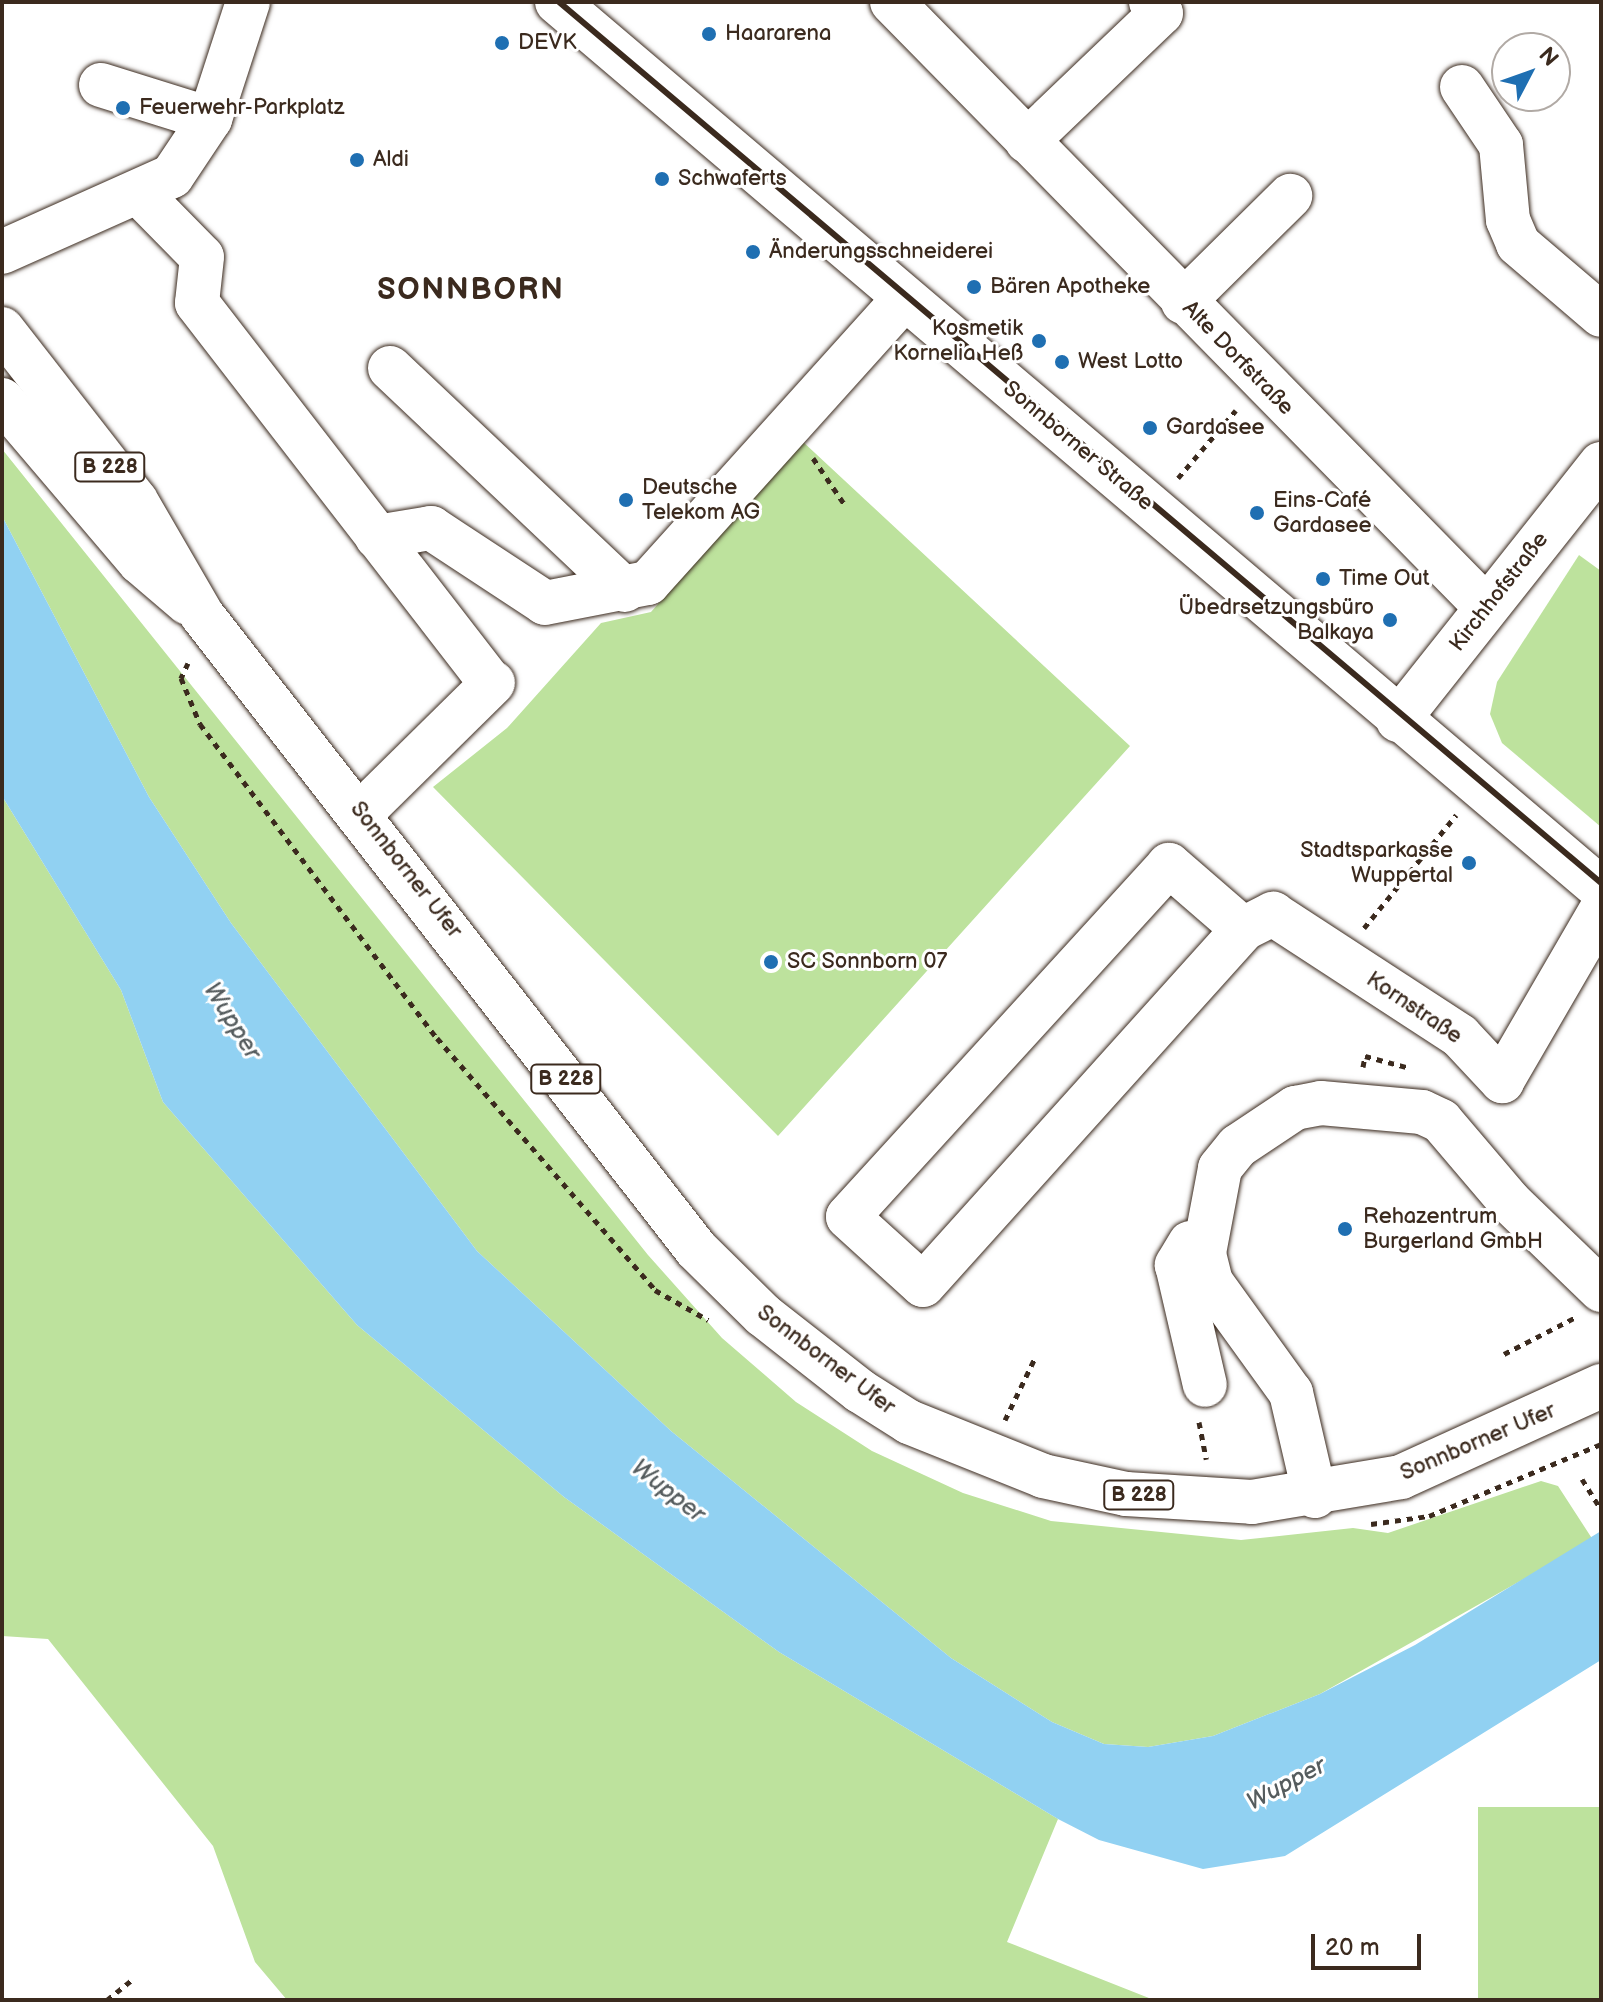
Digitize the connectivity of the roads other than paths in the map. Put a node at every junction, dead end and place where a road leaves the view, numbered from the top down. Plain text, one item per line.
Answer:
1 (248, 2) edge
2 (557, 2) edge
3 (892, 2) edge
4 (1151, 2) edge
5 (101, 85) dead end
6 (1462, 87) dead end
7 (210, 119) junction
8 (1027, 141) junction
9 (140, 194) junction
10 (1290, 196) dead end
11 (2, 252) edge
12 (904, 299) junction
13 (1183, 302) junction
14 (1601, 315) edge
15 (2, 329) edge
16 (390, 368) dead end
17 (2, 400) edge
18 (1601, 464) edge
19 (377, 537) junction
20 (625, 590) junction
21 (1486, 607) junction
22 (205, 619) junction
23 (1398, 720) junction
24 (362, 812) junction
25 (1601, 889) edge
26 (1601, 910) edge
27 (1258, 922) junction
28 (1208, 1214) junction
29 (1587, 1305) edge
30 (1582, 1395) edge
31 (1202, 1400) road end
32 (1315, 1496) junction

1 - 7 street
2 - 12 street, Sonnborner Straße
3 - 8 street, Alte Dorfstraße
4 - 8 street
5 - 7 street
6 - 14 street
7 - 9 street
8 - 13 street, Alte Dorfstraße
9 - 11 street
9 - 19 street
10 - 13 street
12 - 20 street
12 - 23 street, Sonnborner Straße
13 - 21 street, Alte Dorfstraße
15 - 22 street, Sonnborner Ufer / B 228
16 - 20 street
17 - 22 street, Sonnborner Ufer / B 228
18 - 21 street, Kirchhofstraße
19 - 20 street
19 - 24 street
21 - 23 street, Kirchhofstraße
22 - 24 street, Sonnborner Ufer / B 228
23 - 25 street, Sonnborner Straße
24 - 32 street, Sonnborner Ufer / B 228
26 - 27 street, Kornstraße
27 - 27 street
28 - 29 street
28 - 31 street
28 - 32 street
30 - 32 street, Sonnborner Ufer / B 228

